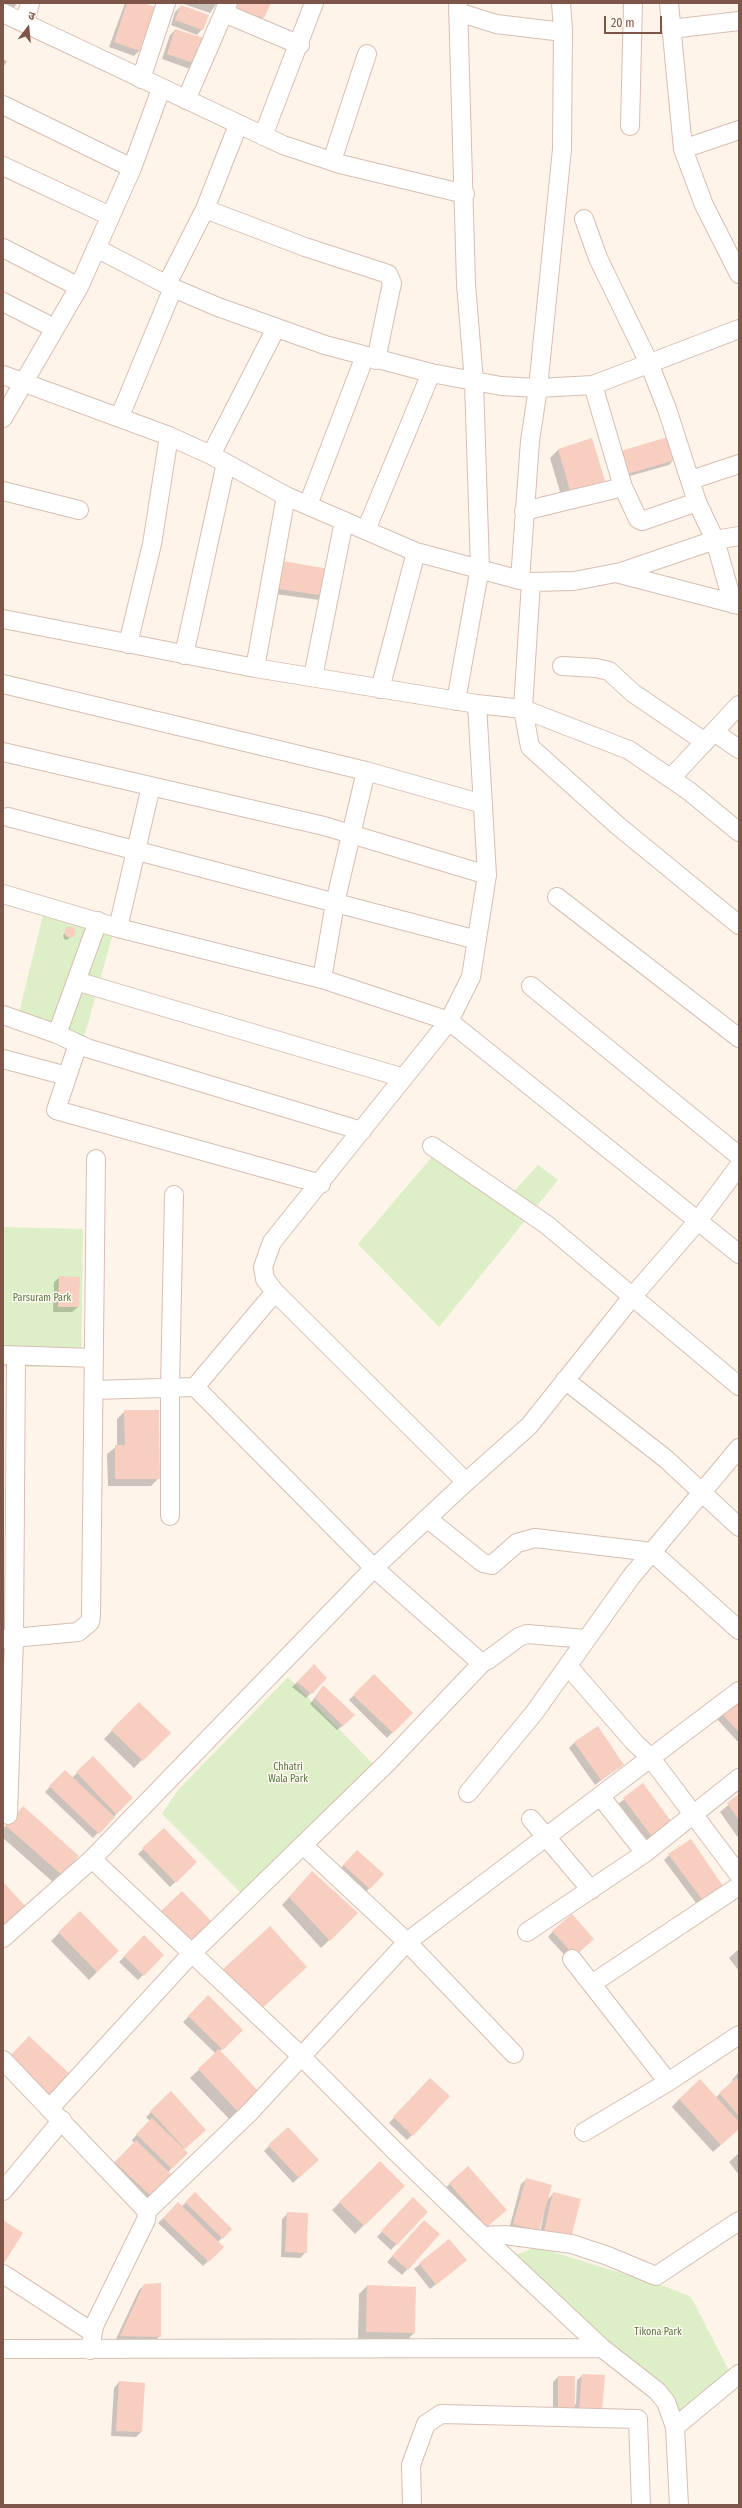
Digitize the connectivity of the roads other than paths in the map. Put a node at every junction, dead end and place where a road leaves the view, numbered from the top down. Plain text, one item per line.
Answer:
1 (30, 3) edge
2 (166, 3) edge
3 (314, 3) edge
4 (561, 3) edge
5 (633, 3) edge
6 (669, 3) edge
7 (226, 8) edge
8 (458, 8) edge
9 (3, 13) edge
10 (739, 21) edge
11 (24, 22) junction
12 (671, 29) junction
13 (563, 32) junction
14 (300, 45) junction
15 (367, 54) dead end
16 (141, 79) junction
17 (162, 89) junction
18 (186, 100) junction
19 (3, 105) edge
20 (238, 125) junction
21 (630, 126) dead end
22 (739, 130) edge
23 (262, 136) junction
24 (683, 149) junction
25 (332, 161) junction
26 (3, 166) edge
27 (132, 168) junction
28 (465, 194) junction
29 (205, 209) junction
30 (110, 216) junction
31 (584, 219) dead end
32 (3, 248) edge
33 (96, 248) junction
34 (739, 274) edge
35 (170, 286) junction
36 (79, 287) junction
37 (3, 302) edge
38 (54, 328) junction
39 (276, 328) junction
40 (739, 329) edge
41 (371, 358) junction
42 (649, 363) junction
43 (431, 372) junction
44 (3, 375) edge
45 (474, 382) junction
46 (23, 383) junction
47 (594, 385) junction
48 (538, 388) junction
49 (120, 416) junction
50 (3, 418) edge
51 (169, 436) junction
52 (218, 458) junction
53 (737, 468) edge
54 (691, 480) junction
55 (623, 487) junction
56 (3, 491) edge
57 (286, 496) junction
58 (697, 502) junction
59 (308, 505) junction
60 (79, 510) dead end
61 (524, 512) junction
62 (344, 521) junction
63 (366, 530) junction
64 (739, 536) edge
65 (715, 540) junction
66 (416, 552) junction
67 (480, 567) junction
68 (615, 573) junction
69 (525, 581) junction
70 (736, 605) edge
71 (3, 619) edge
72 (128, 644) junction
73 (184, 655) junction
74 (562, 666) dead end
75 (255, 668) junction
76 (312, 677) junction
77 (3, 684) edge
78 (380, 689) junction
79 (456, 701) junction
80 (477, 704) junction
81 (739, 705) edge
82 (523, 709) junction
83 (710, 737) junction
84 (739, 749) edge
85 (3, 752) edge
86 (366, 771) junction
87 (671, 778) junction
88 (151, 786) junction
89 (484, 804) junction
90 (8, 817) dead end
91 (739, 832) edge
92 (352, 834) junction
93 (137, 852) junction
94 (487, 875) junction
95 (3, 894) edge
96 (557, 897) dead end
97 (335, 903) junction
98 (98, 921) junction
99 (739, 926) edge
100 (118, 928) junction
101 (476, 940) junction
102 (322, 980) junction
103 (76, 981) junction
104 (531, 986) dead end
105 (3, 1015) edge
106 (449, 1021) junction
107 (57, 1034) junction
108 (739, 1038) edge
109 (78, 1044) junction
110 (3, 1059) edge
111 (67, 1076) junction
112 (404, 1078) junction
113 (362, 1131) junction
114 (432, 1146) dead end
115 (739, 1156) edge
116 (96, 1159) dead end
117 (739, 1166) edge
118 (320, 1184) junction
119 (174, 1196) dead end
120 (697, 1222) junction
121 (739, 1254) edge
122 (274, 1292) junction
123 (632, 1297) junction
124 (9, 1356) edge
125 (94, 1358) junction
126 (565, 1380) junction
127 (739, 1386) edge
128 (195, 1387) junction
129 (170, 1388) junction
130 (94, 1390) junction
131 (739, 1448) edge
132 (466, 1482) junction
133 (702, 1493) junction
134 (170, 1516) dead end
135 (428, 1519) junction
136 (739, 1527) edge
137 (652, 1552) junction
138 (374, 1568) junction
139 (739, 1630) edge
140 (9, 1639) edge
141 (586, 1639) junction
142 (483, 1662) junction
143 (568, 1666) junction
144 (739, 1691) edge
145 (650, 1757) junction
146 (739, 1778) edge
147 (468, 1793) dead end
148 (601, 1797) junction
149 (694, 1812) junction
150 (8, 1815) dead end
151 (531, 1819) dead end
152 (545, 1837) junction
153 (303, 1845) junction
154 (645, 1853) junction
155 (92, 1859) junction
156 (739, 1875) edge
157 (739, 1886) edge
158 (591, 1890) junction
159 (527, 1932) dead end
160 (3, 1938) edge
161 (408, 1942) junction
162 (192, 1953) junction
163 (572, 1959) dead end
164 (593, 1983) junction
165 (739, 2035) edge
166 (514, 2054) dead end
167 (300, 2055) junction
168 (3, 2060) edge
169 (668, 2082) junction
170 (56, 2114) junction
171 (584, 2132) dead end
172 (3, 2191) edge
173 (148, 2211) junction
174 (739, 2221) edge
175 (483, 2236) junction
176 (3, 2274) edge
177 (92, 2332) junction
178 (602, 2348) junction
179 (3, 2349) edge
180 (90, 2350) junction
181 (739, 2374) edge
182 (675, 2426) junction
183 (412, 2505) edge
184 (641, 2505) edge
185 (678, 2505) edge

1 - 11 street
2 - 16 street
3 - 14 street
4 - 13 street
5 - 21 street
6 - 12 street
7 - 14 street
7 - 18 street
8 - 13 street
8 - 28 street
9 - 11 street
10 - 12 street
11 - 16 street
12 - 24 street
13 - 48 street
14 - 23 street
15 - 25 street
16 - 17 street
17 - 18 street
17 - 27 street
18 - 20 street
19 - 27 street
20 - 23 street
20 - 29 street
22 - 24 street
23 - 25 street
24 - 34 street
25 - 28 street
26 - 30 street
27 - 30 street
28 - 45 street
29 - 35 street
29 - 41 street
30 - 33 street
31 - 42 street
32 - 36 street
33 - 35 street
33 - 36 street
35 - 39 street
35 - 49 street
36 - 38 street
37 - 38 street
38 - 46 street
39 - 41 street
39 - 52 street
40 - 42 street
41 - 43 street
41 - 59 street
42 - 47 street
42 - 54 street
43 - 45 street
43 - 63 street
44 - 46 street
45 - 48 street
45 - 67 street
46 - 49 street
46 - 50 street
47 - 48 street
47 - 55 street
48 - 61 street
49 - 51 street
51 - 52 street
51 - 72 street
52 - 57 street
52 - 73 street
53 - 54 street
54 - 58 street
55 - 58 street
55 - 61 street
56 - 60 street
57 - 59 street
57 - 75 street
58 - 65 street
59 - 62 street
61 - 69 street
62 - 63 street
62 - 76 street
63 - 66 street
64 - 65 street
65 - 68 street
65 - 70 street
66 - 67 street
66 - 78 street
67 - 69 street
67 - 79 street
68 - 69 street
68 - 70 street
69 - 82 street
71 - 72 street
72 - 73 street
73 - 75 street
74 - 83 street
75 - 76 street
76 - 78 street
77 - 86 street
78 - 79 street
79 - 80 street
80 - 82 street
80 - 89 street
81 - 83 street
82 - 87 street
82 - 99 street
83 - 84 street
83 - 87 street
85 - 88 street
86 - 89 street
86 - 92 street
87 - 91 street
88 - 92 street
88 - 93 street
89 - 94 street
90 - 93 street
92 - 94 street
92 - 97 street
93 - 97 street
93 - 100 street
94 - 101 street
95 - 98 street
96 - 108 street
97 - 101 street
97 - 102 street
98 - 100 street
98 - 103 street
100 - 102 street
101 - 106 street
102 - 106 street
103 - 107 street
103 - 112 street
104 - 115 street
105 - 107 street
106 - 112 street
106 - 120 street
107 - 109 street
109 - 111 street
109 - 113 street
110 - 111 street
111 - 118 street
112 - 113 street
113 - 118 street
114 - 123 street
116 - 125 street
117 - 120 street
118 - 122 street
119 - 129 street
120 - 121 street
120 - 123 street
122 - 128 street
122 - 132 street
123 - 126 street
123 - 127 street
124 - 125 street
124 - 140 street
125 - 130 street
126 - 132 street
126 - 133 street
128 - 129 street
128 - 138 street
129 - 130 street
129 - 134 street
130 - 140 street
131 - 133 street
132 - 135 street
133 - 136 street
133 - 137 street
135 - 137 street
135 - 138 street
137 - 139 street
137 - 141 street
138 - 142 street
138 - 155 street
140 - 150 street
141 - 142 street
141 - 143 street
142 - 153 street
143 - 145 street
143 - 147 street
144 - 145 street
145 - 148 street
145 - 149 street
146 - 149 street
148 - 152 street
148 - 154 street
149 - 154 street
149 - 156 street
151 - 152 street
152 - 158 street
152 - 161 street
153 - 161 street
153 - 162 street
154 - 158 street
155 - 160 street
155 - 162 street
157 - 164 street
158 - 159 street
161 - 166 street
161 - 167 street
162 - 167 street
162 - 170 street
163 - 164 street
164 - 169 street
165 - 169 street
167 - 173 street
167 - 175 street
168 - 170 street
169 - 171 street
170 - 172 street
170 - 173 street
173 - 177 street
174 - 175 street
175 - 178 street
176 - 177 street
177 - 180 street
178 - 180 street
178 - 182 street
179 - 180 street
181 - 182 street
182 - 185 street
183 - 184 street

